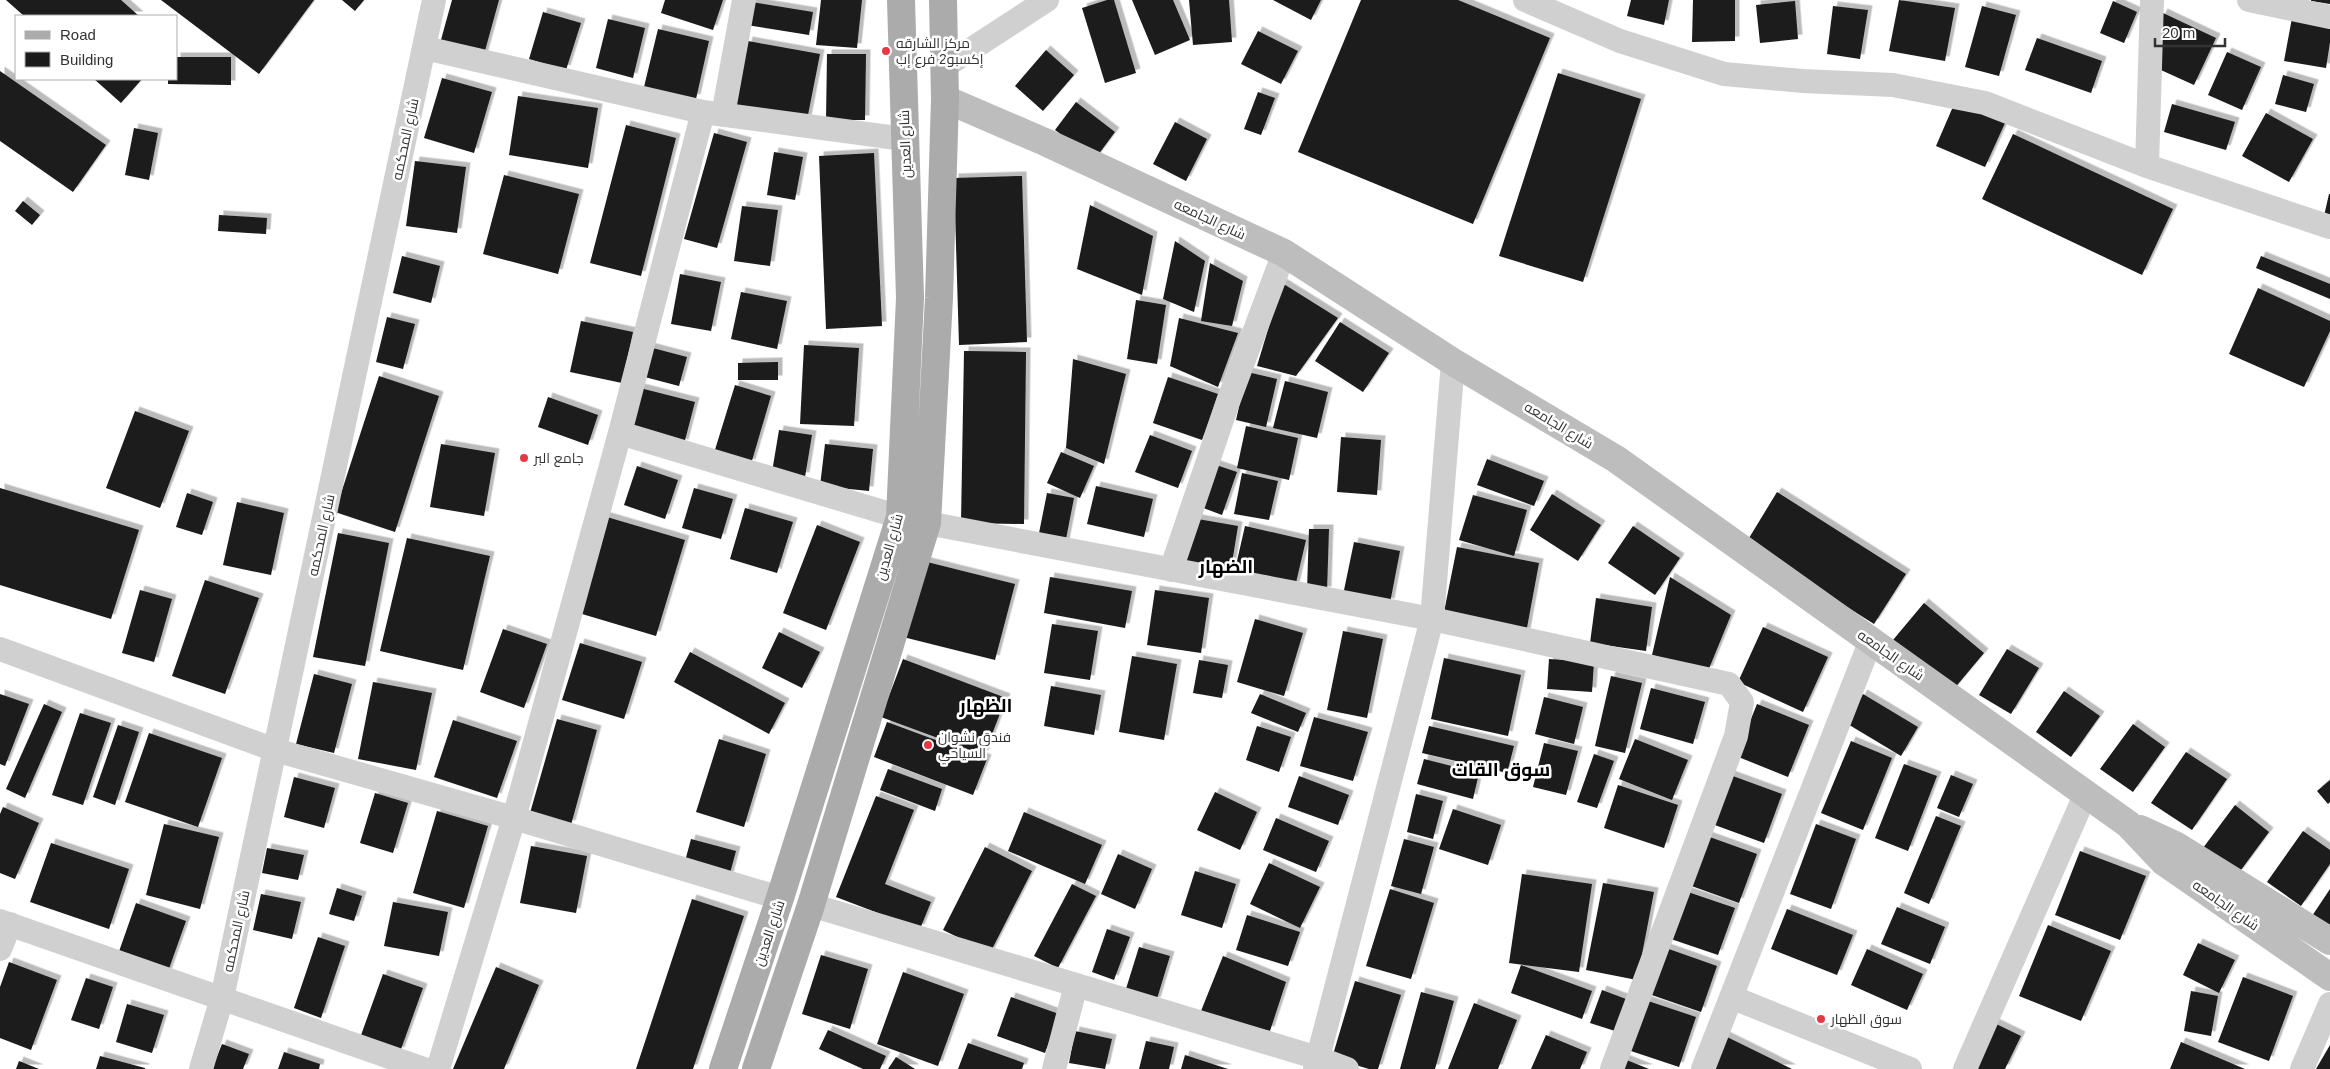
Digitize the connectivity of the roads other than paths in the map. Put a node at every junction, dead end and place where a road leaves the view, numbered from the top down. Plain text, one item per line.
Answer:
1 (434, 0) edge
2 (744, 0) edge
3 (901, 0) edge
4 (943, 0) edge
5 (1047, 0) edge
6 (1524, 0) edge
7 (2152, 0) edge
8 (2249, 0) edge
9 (2330, 17) edge
10 (425, 48) junction
11 (944, 67) junction
12 (945, 99) junction
13 (713, 113) junction
14 (904, 139) junction
15 (2147, 166) junction
16 (2330, 227) edge
17 (1284, 253) junction
18 (1453, 362) junction
19 (620, 433) junction
20 (900, 518) junction
21 (927, 524) junction
22 (1172, 570) junction
23 (1432, 619) junction
24 (1871, 640) junction
25 (2, 655) edge
26 (275, 750) junction
27 (2086, 794) junction
28 (514, 818) junction
29 (2128, 824) junction
30 (780, 898) junction
31 (811, 905) junction
32 (5, 923) edge
33 (2330, 942) edge
34 (0, 950) edge
35 (2330, 977) edge
36 (1076, 985) junction
37 (1731, 997) junction
38 (222, 998) junction
39 (2330, 1004) edge
40 (1317, 1064) edge
41 (201, 1069) edge
42 (424, 1069) edge
43 (438, 1069) edge
44 (722, 1069) edge
45 (756, 1069) edge
46 (1054, 1069) edge
47 (1347, 1069) edge
48 (1612, 1069) edge
49 (1703, 1069) edge
50 (1910, 1069) edge
51 (1965, 1069) edge
52 (2302, 1069) edge

1 - 10 street, شارع المحكمه
2 - 13 street
3 - 14 main road, شارع العدين
4 - 11 main road, شارع العدين
5 - 11 street
6 - 15 street
7 - 15 street
8 - 9 street
10 - 13 street
10 - 26 street, شارع المحكمه
11 - 12 main road, شارع العدين
12 - 17 street, شارع الجامعه
12 - 21 main road, شارع العدين
13 - 14 street
13 - 19 street
14 - 20 main road, شارع العدين
15 - 16 street
17 - 18 street, شارع الجامعه
17 - 22 street
18 - 23 street
18 - 24 street, شارع الجامعه
19 - 20 street
19 - 28 street
20 - 30 main road, شارع العدين
21 - 22 street
21 - 31 main road, شارع العدين
22 - 23 street
23 - 40 street
23 - 48 street
24 - 27 street, شارع الجامعه
24 - 37 street
25 - 26 street
26 - 28 street
26 - 38 street, شارع المحكمه
27 - 29 street, شارع الجامعه
27 - 51 street
28 - 30 street
28 - 43 street
29 - 33 street, شارع الجامعه
29 - 35 street, شارع الجامعه
30 - 44 main road, شارع العدين
31 - 36 street
31 - 45 main road, شارع العدين
32 - 34 street
32 - 38 street
36 - 40 street
36 - 46 street
37 - 49 street
37 - 50 street
38 - 41 street, شارع المحكمه
38 - 42 street
39 - 52 street
40 - 47 street

